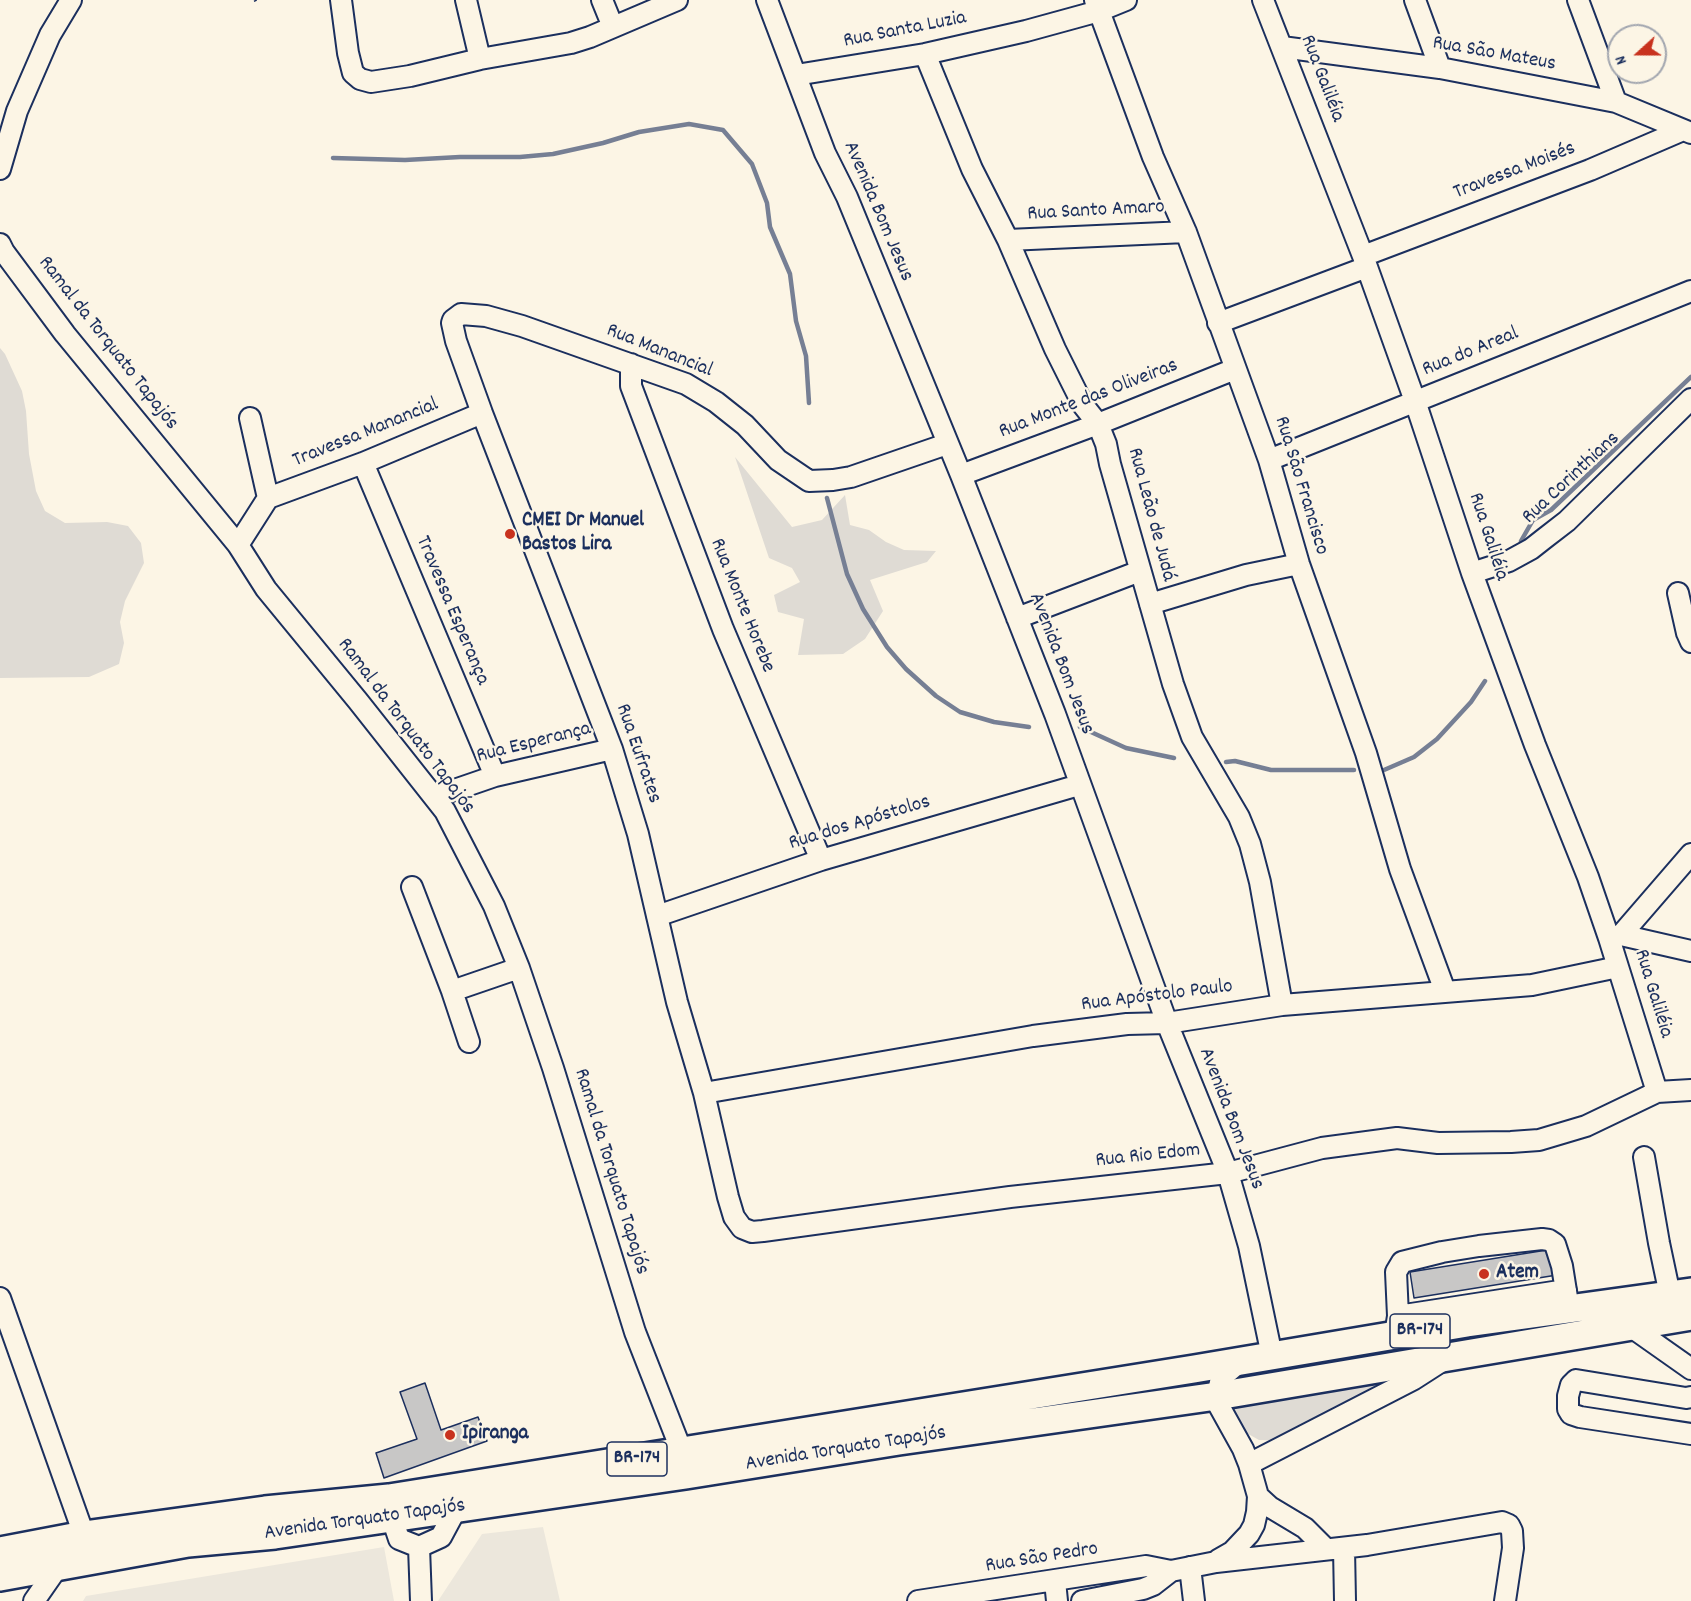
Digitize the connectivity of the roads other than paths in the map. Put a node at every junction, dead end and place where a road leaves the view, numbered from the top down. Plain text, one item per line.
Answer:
1 (71, 0) edge
2 (341, 0) edge
3 (466, 0) edge
4 (602, 0) edge
5 (677, 0) edge
6 (767, 0) edge
7 (1126, 0) edge
8 (1263, 0) edge
9 (1415, 0) edge
10 (1578, 0) edge
11 (1097, 5) edge
12 (613, 27) junction
13 (1282, 47) junction
14 (925, 54) junction
15 (480, 59) junction
16 (1440, 68) junction
17 (795, 75) junction
18 (1616, 102) junction
19 (1687, 132) edge
20 (0, 169) edge
21 (1186, 232) junction
22 (1008, 240) junction
23 (0, 244) edge
24 (1365, 261) junction
25 (1691, 291) edge
26 (1218, 323) junction
27 (456, 341) joint
28 (631, 364) junction
29 (1235, 369) junction
30 (1691, 399) edge
31 (1415, 401) junction
32 (482, 413) junction
33 (250, 418) dead end
34 (1098, 424) junction
35 (948, 444) junction
36 (1269, 460) junction
37 (363, 463) junction
38 (961, 475) junction
39 (268, 498) junction
40 (238, 545) junction
41 (1299, 564) junction
42 (1140, 571) junction
43 (1472, 573) junction
44 (1678, 593) dead end
45 (1150, 604) junction
46 (1017, 618) junction
47 (1691, 642) edge
48 (612, 749) junction
49 (495, 776) junction
50 (1079, 785) junction
51 (434, 797) junction
52 (1691, 854) edge
53 (821, 860) junction
54 (412, 886) dead end
55 (657, 916) junction
56 (1615, 937) junction
57 (1691, 951) edge
58 (1618, 967) junction
59 (519, 968) junction
60 (452, 991) junction
61 (1445, 991) junction
62 (1282, 1005) junction
63 (1167, 1023) junction
64 (469, 1042) dead end
65 (1691, 1090) edge
66 (1657, 1092) junction
67 (704, 1093) junction
68 (1644, 1157) dead end
69 (1228, 1173) junction
70 (728, 1197) joint
71 (1681, 1293) edge
72 (0, 1298) edge
73 (1568, 1300) junction
74 (1691, 1316) edge
75 (1396, 1326) junction
76 (1630, 1326) junction
77 (1272, 1356) junction
78 (1450, 1356) junction
79 (1242, 1361) junction
80 (1691, 1369) edge
81 (1217, 1396) junction
82 (1691, 1397) edge
83 (1691, 1434) edge
84 (682, 1452) junction
85 (1249, 1464) junction
86 (1258, 1496) junction
87 (456, 1509) junction
88 (392, 1518) junction
89 (84, 1535) junction
90 (419, 1547) junction
91 (1335, 1548) junction
92 (0, 1551) edge
93 (1216, 1562) junction
94 (57, 1568) junction
95 (1181, 1569) junction
96 (0, 1577) edge
97 (1055, 1581) junction
98 (34, 1601) edge
99 (421, 1601) edge
100 (918, 1601) edge
101 (1057, 1601) edge
102 (1082, 1601) edge
103 (1194, 1601) edge
104 (1345, 1601) edge
105 (1505, 1601) edge

1 - 20 street
2 - 15 street
3 - 15 street
4 - 12 street
5 - 12 street
6 - 17 street, Avenida Bom Jesus
7 - 11 street, Rua Santa Luzia
8 - 13 street, Rua Galiléia
9 - 16 street
10 - 18 street
11 - 14 street, Rua Santa Luzia
11 - 21 street, Rua São Francisco
12 - 15 street
13 - 16 street, Rua São Mateus
13 - 24 street, Rua Galiléia
14 - 17 street, Rua Santa Luzia
14 - 22 street, Rua Leão de Judá
16 - 18 street, Rua São Mateus
17 - 35 street, Avenida Bom Jesus
18 - 19 street, Rua São Mateus
19 - 24 street, Travessa Moisés
21 - 22 street, Rua Santo Amaro
21 - 26 street, Rua São Francisco
22 - 34 street, Rua Leão de Judá
23 - 40 street, Ramal da Torquato Tapajós
24 - 26 street, Travessa Moisés
24 - 31 street, Rua Galiléia
25 - 31 street, Rua do Areal
26 - 29 street, Rua São Francisco
27 - 28 street, Rua Manancial
27 - 32 street, Rua Eufrates
28 - 35 street, Rua Manancial
28 - 53 street, Rua Monte Horebe
29 - 34 street, Rua Monte das Oliveiras
29 - 36 street, Rua São Francisco
30 - 43 street, Rua Corinthians
31 - 36 street, Rua do Areal
31 - 43 street, Rua Galiléia
32 - 37 street, Travessa Manancial
32 - 48 street, Rua Eufrates
33 - 39 street, Travessa Manancial
34 - 38 street, Rua Monte das Oliveiras
34 - 42 street, Rua Leão de Judá
35 - 38 street, Avenida Bom Jesus
36 - 41 street, Rua São Francisco
37 - 39 street, Travessa Manancial
37 - 49 street, Travessa Esperança
38 - 46 street, Avenida Bom Jesus
39 - 40 street
40 - 51 street, Ramal da Torquato Tapajós
41 - 45 street
41 - 61 street, Rua São Francisco
42 - 45 street, Rua Leão de Judá
42 - 46 street
43 - 56 street, Rua Galiléia
44 - 47 street
45 - 62 street, Rua Leão de Judá
46 - 50 street, Avenida Bom Jesus
48 - 49 street, Rua Esperança
48 - 55 street, Rua Eufrates
49 - 51 street, Rua Esperança
50 - 53 street, Rua dos Apóstolos
50 - 63 street, Avenida Bom Jesus
51 - 59 street, Ramal da Torquato Tapajós
52 - 56 street
53 - 55 street, Rua dos Apóstolos
54 - 60 street
55 - 67 street, Rua Eufrates
56 - 57 street
56 - 58 street, Rua Galiléia
58 - 61 street, Rua Apóstolo Paulo
58 - 66 street, Rua Galiléia
59 - 60 street
59 - 84 street, Ramal da Torquato Tapajós
60 - 64 street
61 - 62 street, Rua Apóstolo Paulo
62 - 63 street, Rua Apóstolo Paulo
63 - 67 street, Rua Apóstolo Paulo
63 - 69 street, Avenida Bom Jesus
65 - 66 street, Rua Rio Edom
66 - 69 street, Rua Rio Edom
67 - 70 street, Rua Eufrates
68 - 71 street
69 - 70 street, Rua Rio Edom
69 - 77 street, Avenida Bom Jesus
71 - 73 highway, Avenida Torquato Tapajós / BR-174
72 - 89 street
73 - 75 highway, Avenida Torquato Tapajós / BR-174
73 - 75 street
74 - 76 highway, Avenida Torquato Tapajós / BR-174
75 - 77 highway, Avenida Torquato Tapajós / BR-174
76 - 78 highway, Avenida Torquato Tapajós / BR-174
76 - 80 street
77 - 79 highway, Avenida Torquato Tapajós / BR-174
78 - 81 highway, Avenida Torquato Tapajós / BR-174
78 - 85 street
79 - 81 street
79 - 84 highway, Avenida Torquato Tapajós / BR-174
81 - 85 street
81 - 87 highway, Avenida Torquato Tapajós / BR-174
82 - 83 street
84 - 89 highway, Avenida Torquato Tapajós / BR-174
85 - 86 street
86 - 91 street
86 - 93 street
87 - 88 highway, Avenida Torquato Tapajós / BR-174
87 - 90 street
88 - 90 street
88 - 94 highway, Avenida Torquato Tapajós / BR-174
89 - 92 highway, Avenida Torquato Tapajós / BR-174
90 - 99 street
91 - 93 street, Rua São Pedro
91 - 104 street
91 - 105 street, Rua São Pedro
93 - 95 street, Rua São Pedro
94 - 96 highway, Avenida Torquato Tapajós / BR-174
94 - 98 street
95 - 97 street, Rua São Pedro
95 - 102 street, Rua São Pedro
95 - 103 street
97 - 100 street, Rua São Pedro
97 - 101 street

